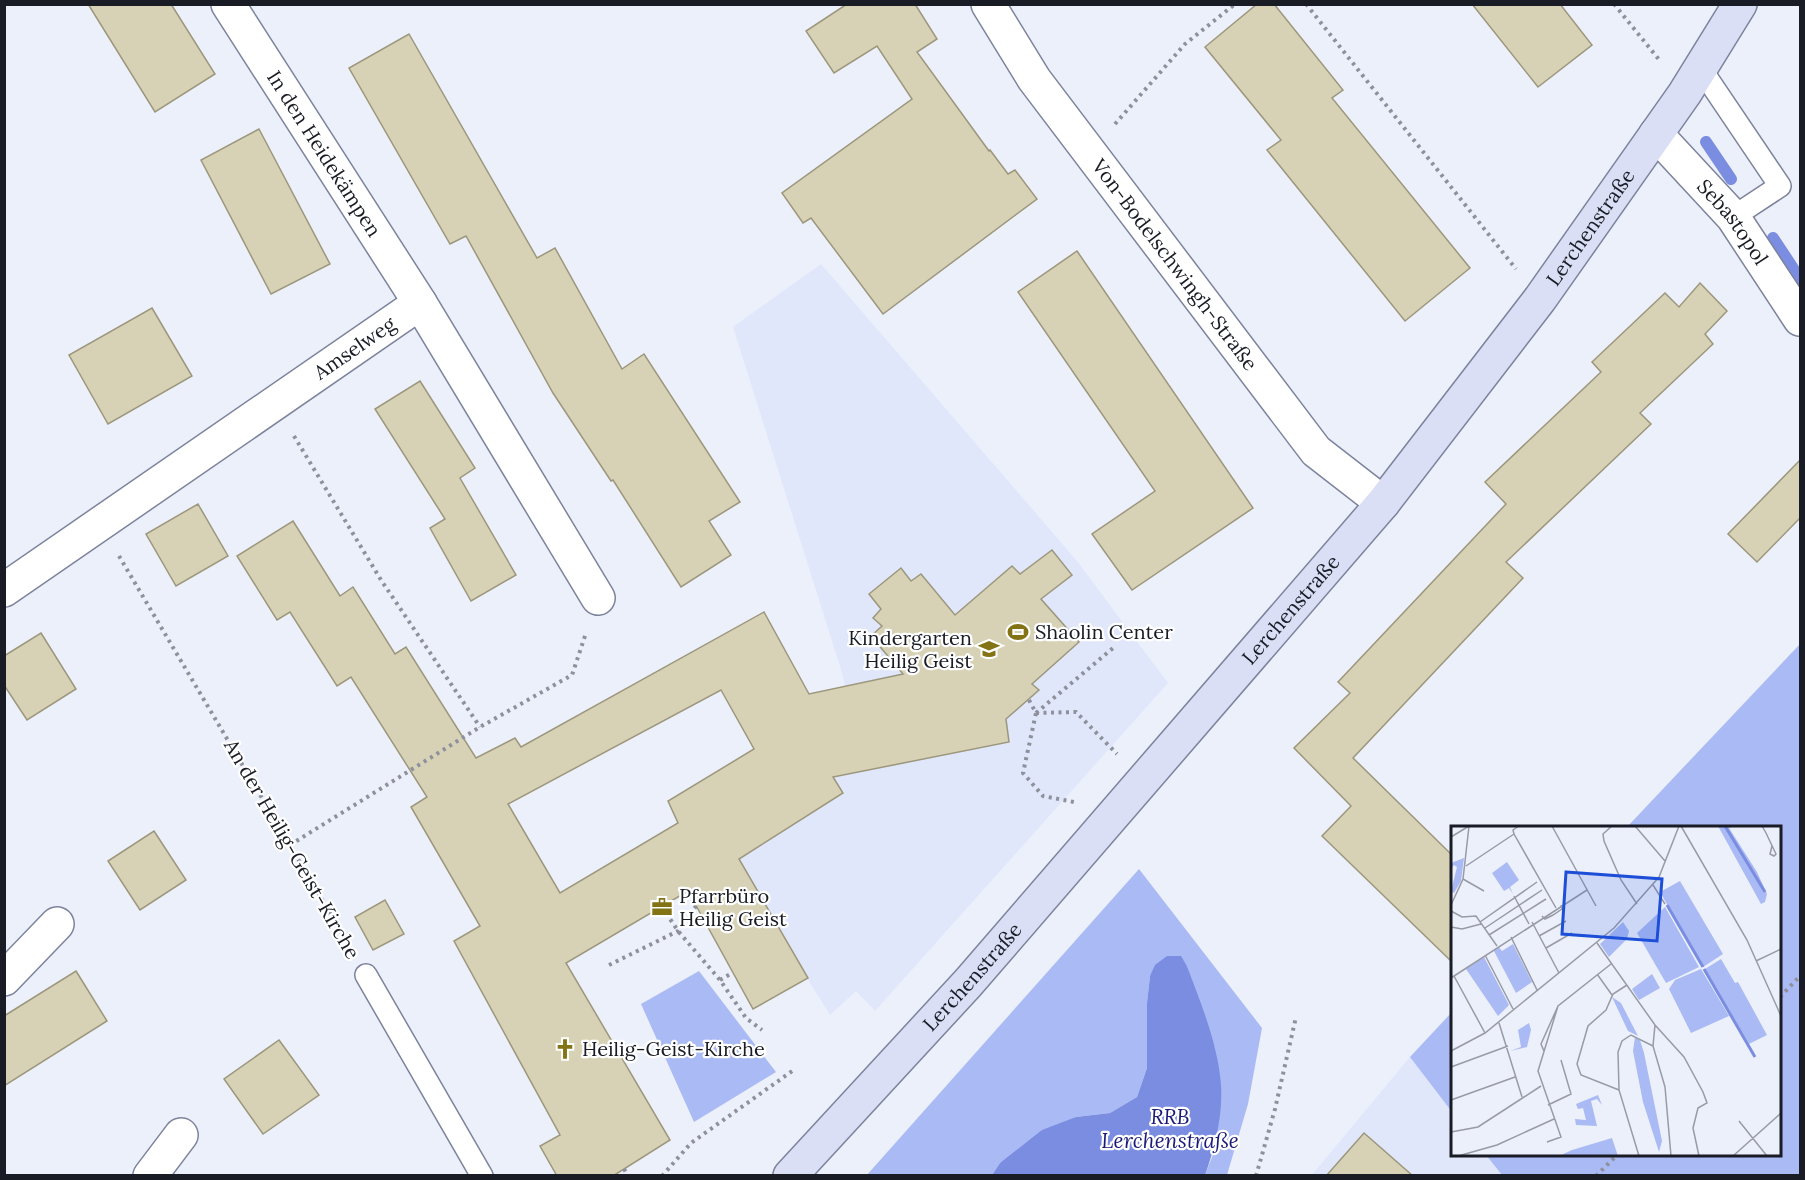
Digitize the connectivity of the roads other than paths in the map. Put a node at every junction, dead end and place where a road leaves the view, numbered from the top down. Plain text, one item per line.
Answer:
1 (228, 4) edge
2 (988, 4) edge
3 (1740, 4) edge
4 (1693, 81) junction
5 (1656, 134) junction
6 (1734, 217) junction
7 (420, 303) junction
8 (1800, 319) edge
9 (1383, 503) junction
10 (4, 590) edge
11 (598, 598) road end
12 (57, 924) dead end
13 (366, 975) road end
14 (4, 979) edge
15 (181, 1135) dead end
16 (150, 1176) edge
17 (482, 1176) edge
18 (790, 1176) edge

1 - 7 street, In den Heidekämpen
2 - 9 street, Von-Bodelschwingh-Straße
3 - 4 street, Lerchenstraße
4 - 5 street, Lerchenstraße
4 - 6 lane
5 - 6 street, Sebastopol
5 - 9 street, Lerchenstraße
6 - 8 street, Sebastopol
7 - 10 street, Amselweg
7 - 11 street
9 - 18 street, Lerchenstraße
12 - 14 street
13 - 17 lane, An der Heilig-Geist-Kirche
15 - 16 street

